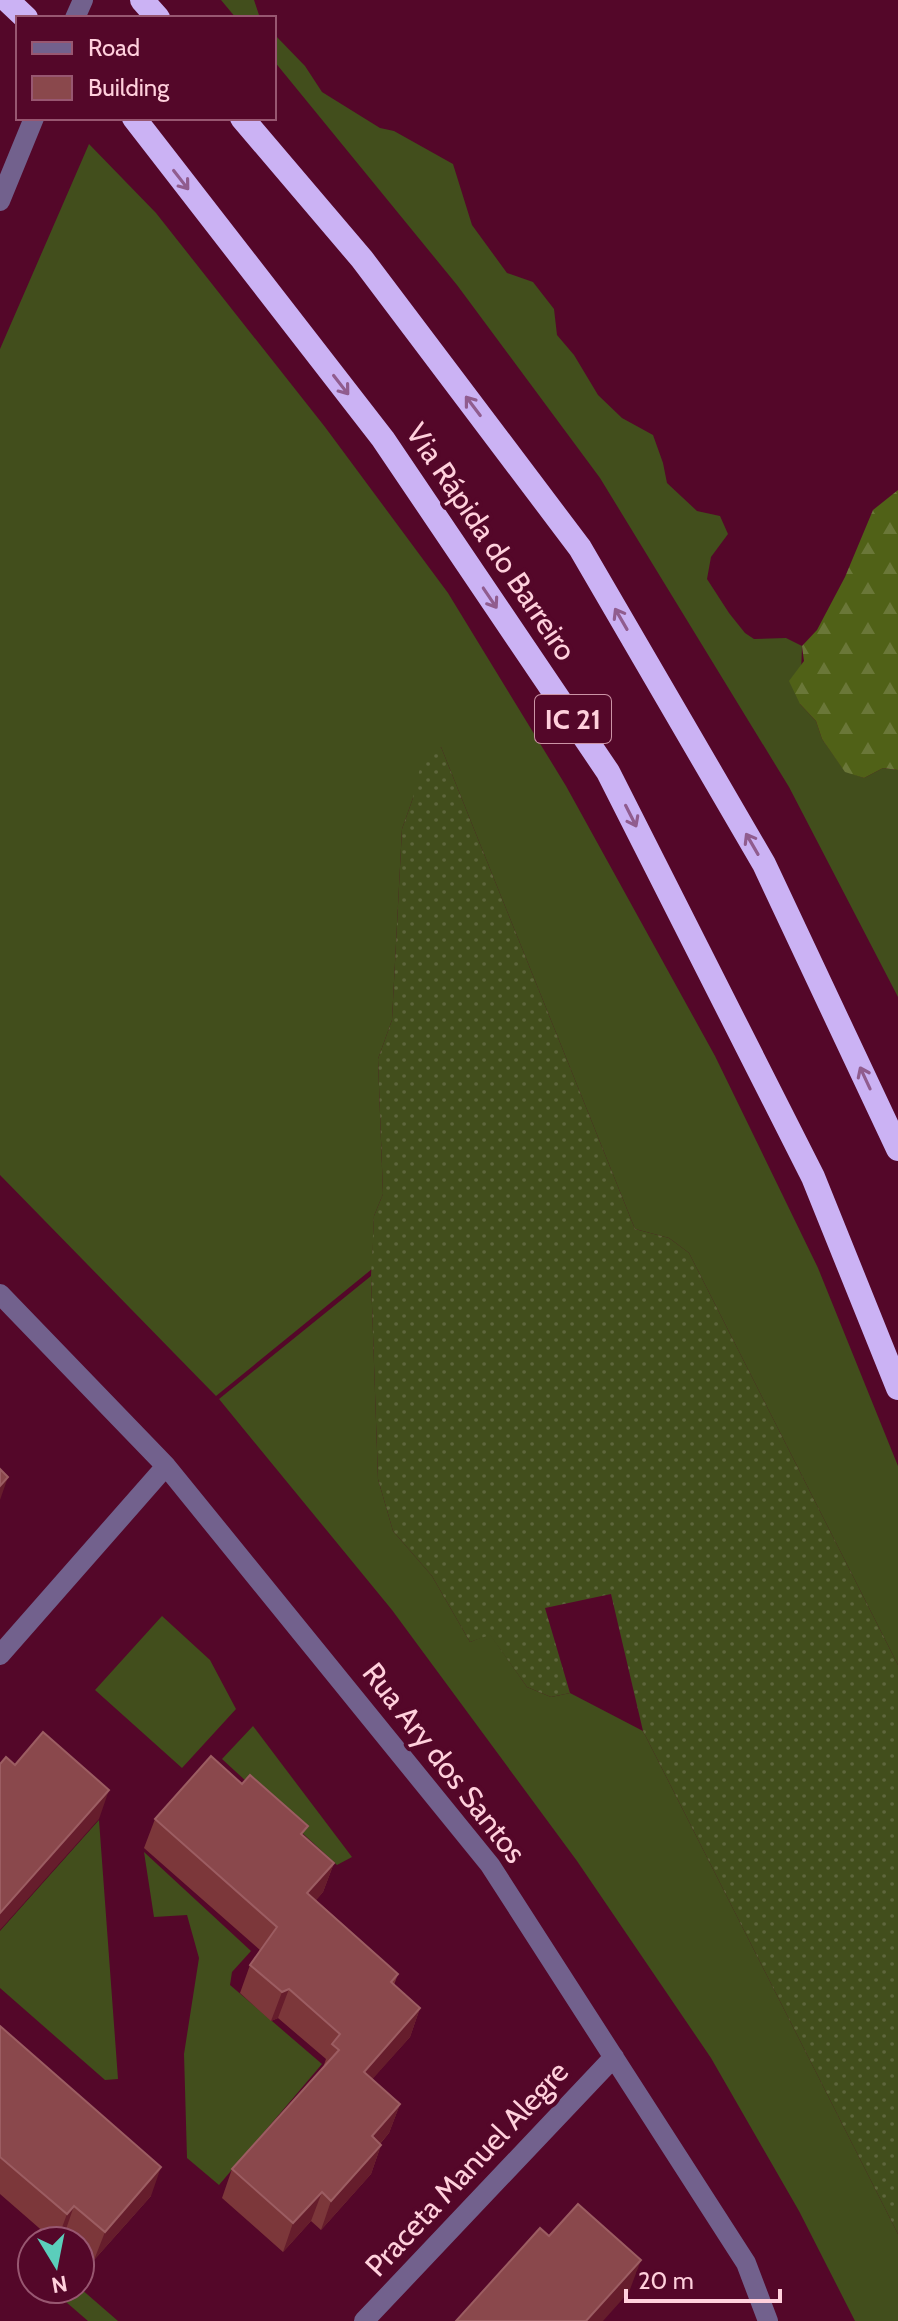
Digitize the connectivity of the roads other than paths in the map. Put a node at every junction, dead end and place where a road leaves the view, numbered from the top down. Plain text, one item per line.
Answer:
1 (7, 0) edge
2 (142, 0) edge
3 (24, 16) edge
4 (156, 16) edge
5 (33, 120) edge
6 (136, 120) edge
7 (244, 120) edge
8 (0, 201) edge
9 (898, 1149) edge
10 (0, 1294) edge
11 (898, 1388) edge
12 (166, 1466) junction
13 (0, 1655) edge
14 (614, 2057) junction
15 (364, 2321) edge
16 (768, 2321) edge

1 - 3 highway
2 - 4 highway
5 - 8 street
6 -> 11 highway, Via Rápida do Barreiro / IC 21
9 -> 7 highway, Via Rápida do Barreiro
10 - 12 street, Rua Ary dos Santos
12 - 13 street
12 - 14 street, Rua Ary dos Santos
14 - 15 street, Praceta Manuel Alegre
14 - 16 street, Rua Ary dos Santos

